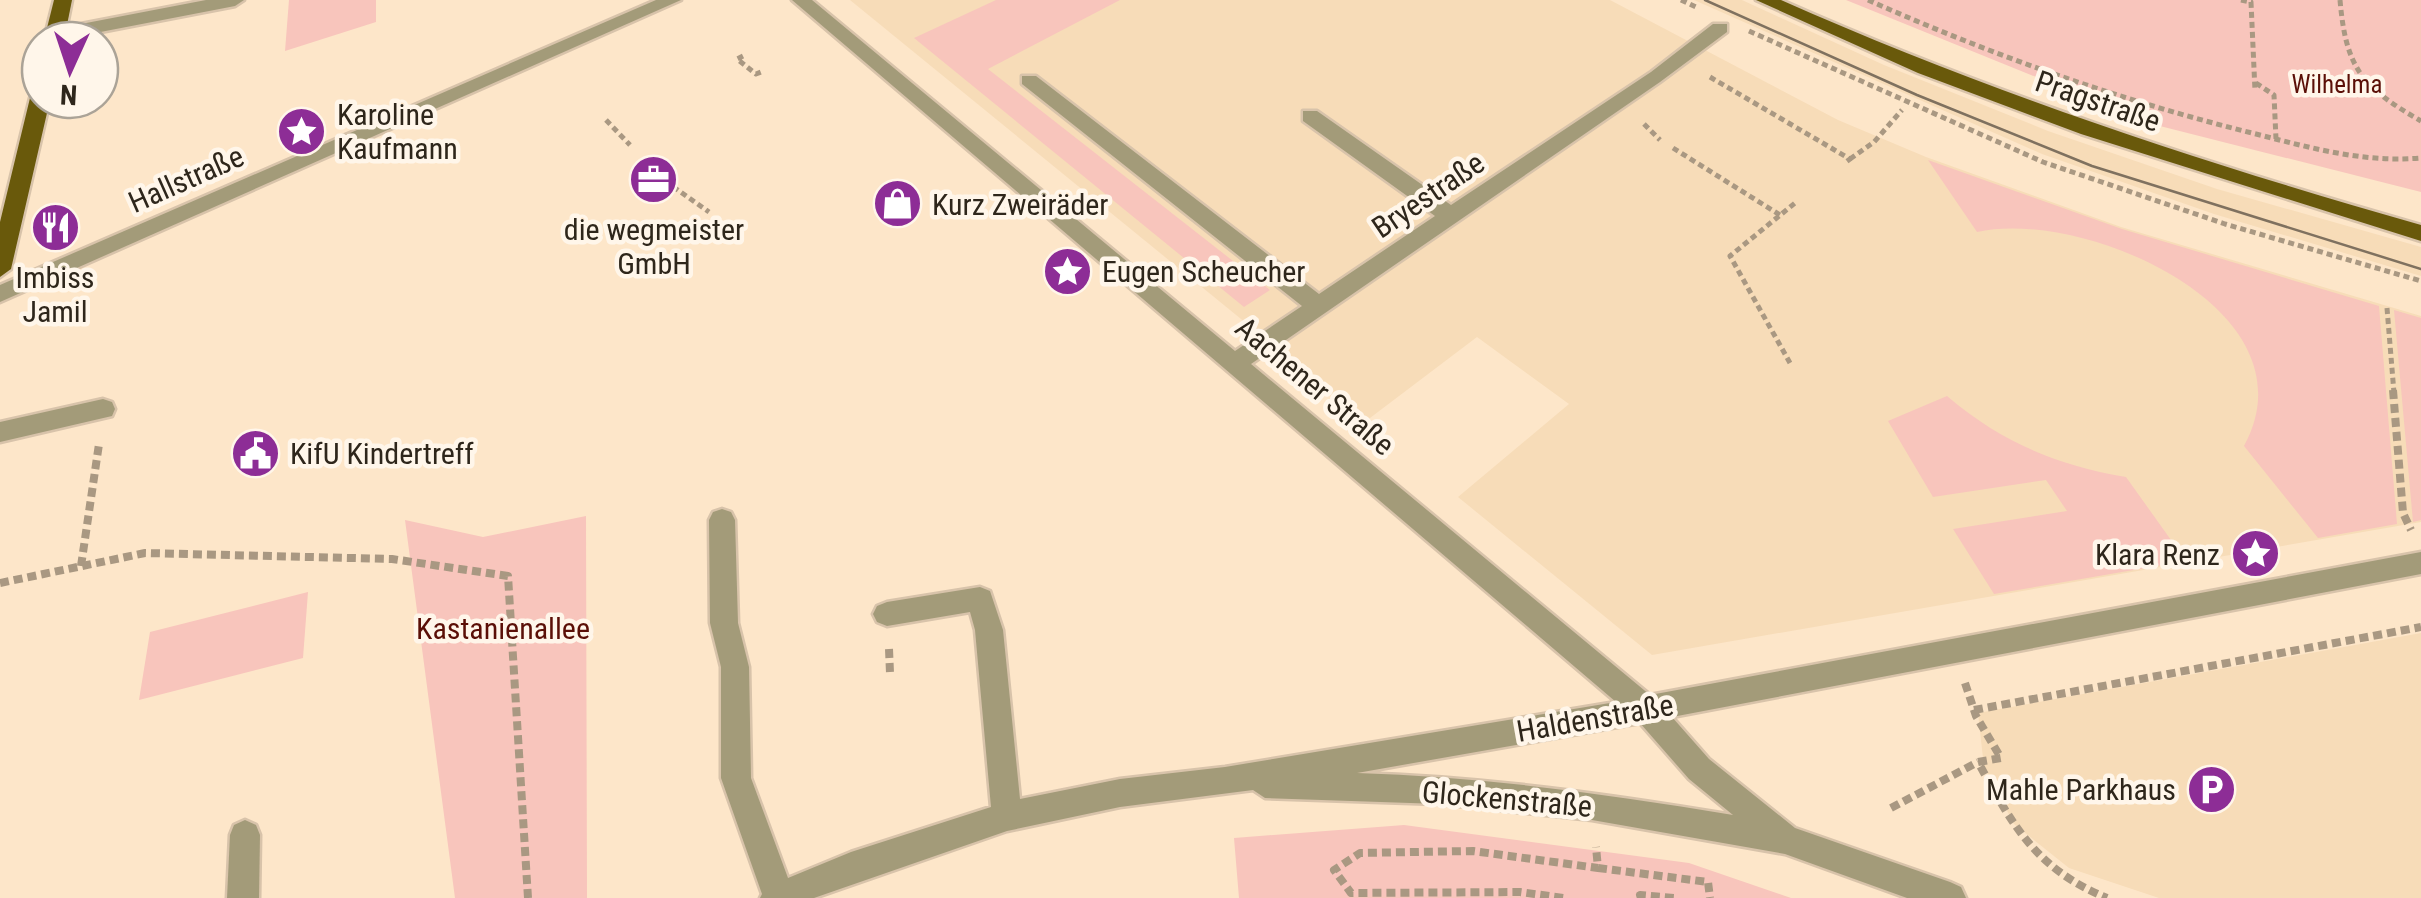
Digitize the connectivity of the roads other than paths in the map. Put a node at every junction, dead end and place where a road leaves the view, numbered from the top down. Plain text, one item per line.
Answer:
1 (235, 0) edge
2 (672, 0) edge
3 (801, 0) edge
4 (1765, 0) edge
5 (120, 24) edge
6 (1720, 28) dead end
7 (1029, 80) dead end
8 (1310, 116) dead end
9 (35, 120) edge
10 (1451, 216) junction
11 (2421, 234) edge
12 (0, 270) edge
13 (0, 294) edge
14 (1318, 306) junction
15 (1236, 362) junction
16 (104, 409) road end
17 (0, 432) edge
18 (722, 520) dead end
19 (2421, 563) edge
20 (887, 614) dead end
21 (1647, 710) junction
22 (1225, 781) junction
23 (1007, 816) junction
24 (245, 834) dead end
25 (1786, 840) junction
26 (778, 897) edge
27 (243, 898) edge
28 (1950, 898) edge

1 - 5 street
2 - 13 street, Hallstraße
3 - 15 street, Aachener Straße
4 - 11 main road, Pragstraße
6 - 10 street, Bryestraße
7 - 14 street
8 - 10 street
9 - 12 main road
10 - 14 street, Bryestraße
14 - 15 street, Bryestraße
15 - 21 street, Aachener Straße
16 - 17 street
18 - 26 street
19 - 21 street, Haldenstraße
20 - 23 street
21 - 22 street, Haldenstraße
21 - 25 street, Glockenstraße
22 - 23 street, Haldenstraße
22 - 25 street, Glockenstraße
23 - 26 street, Haldenstraße
24 - 27 street
25 - 28 street, Glockenstraße

